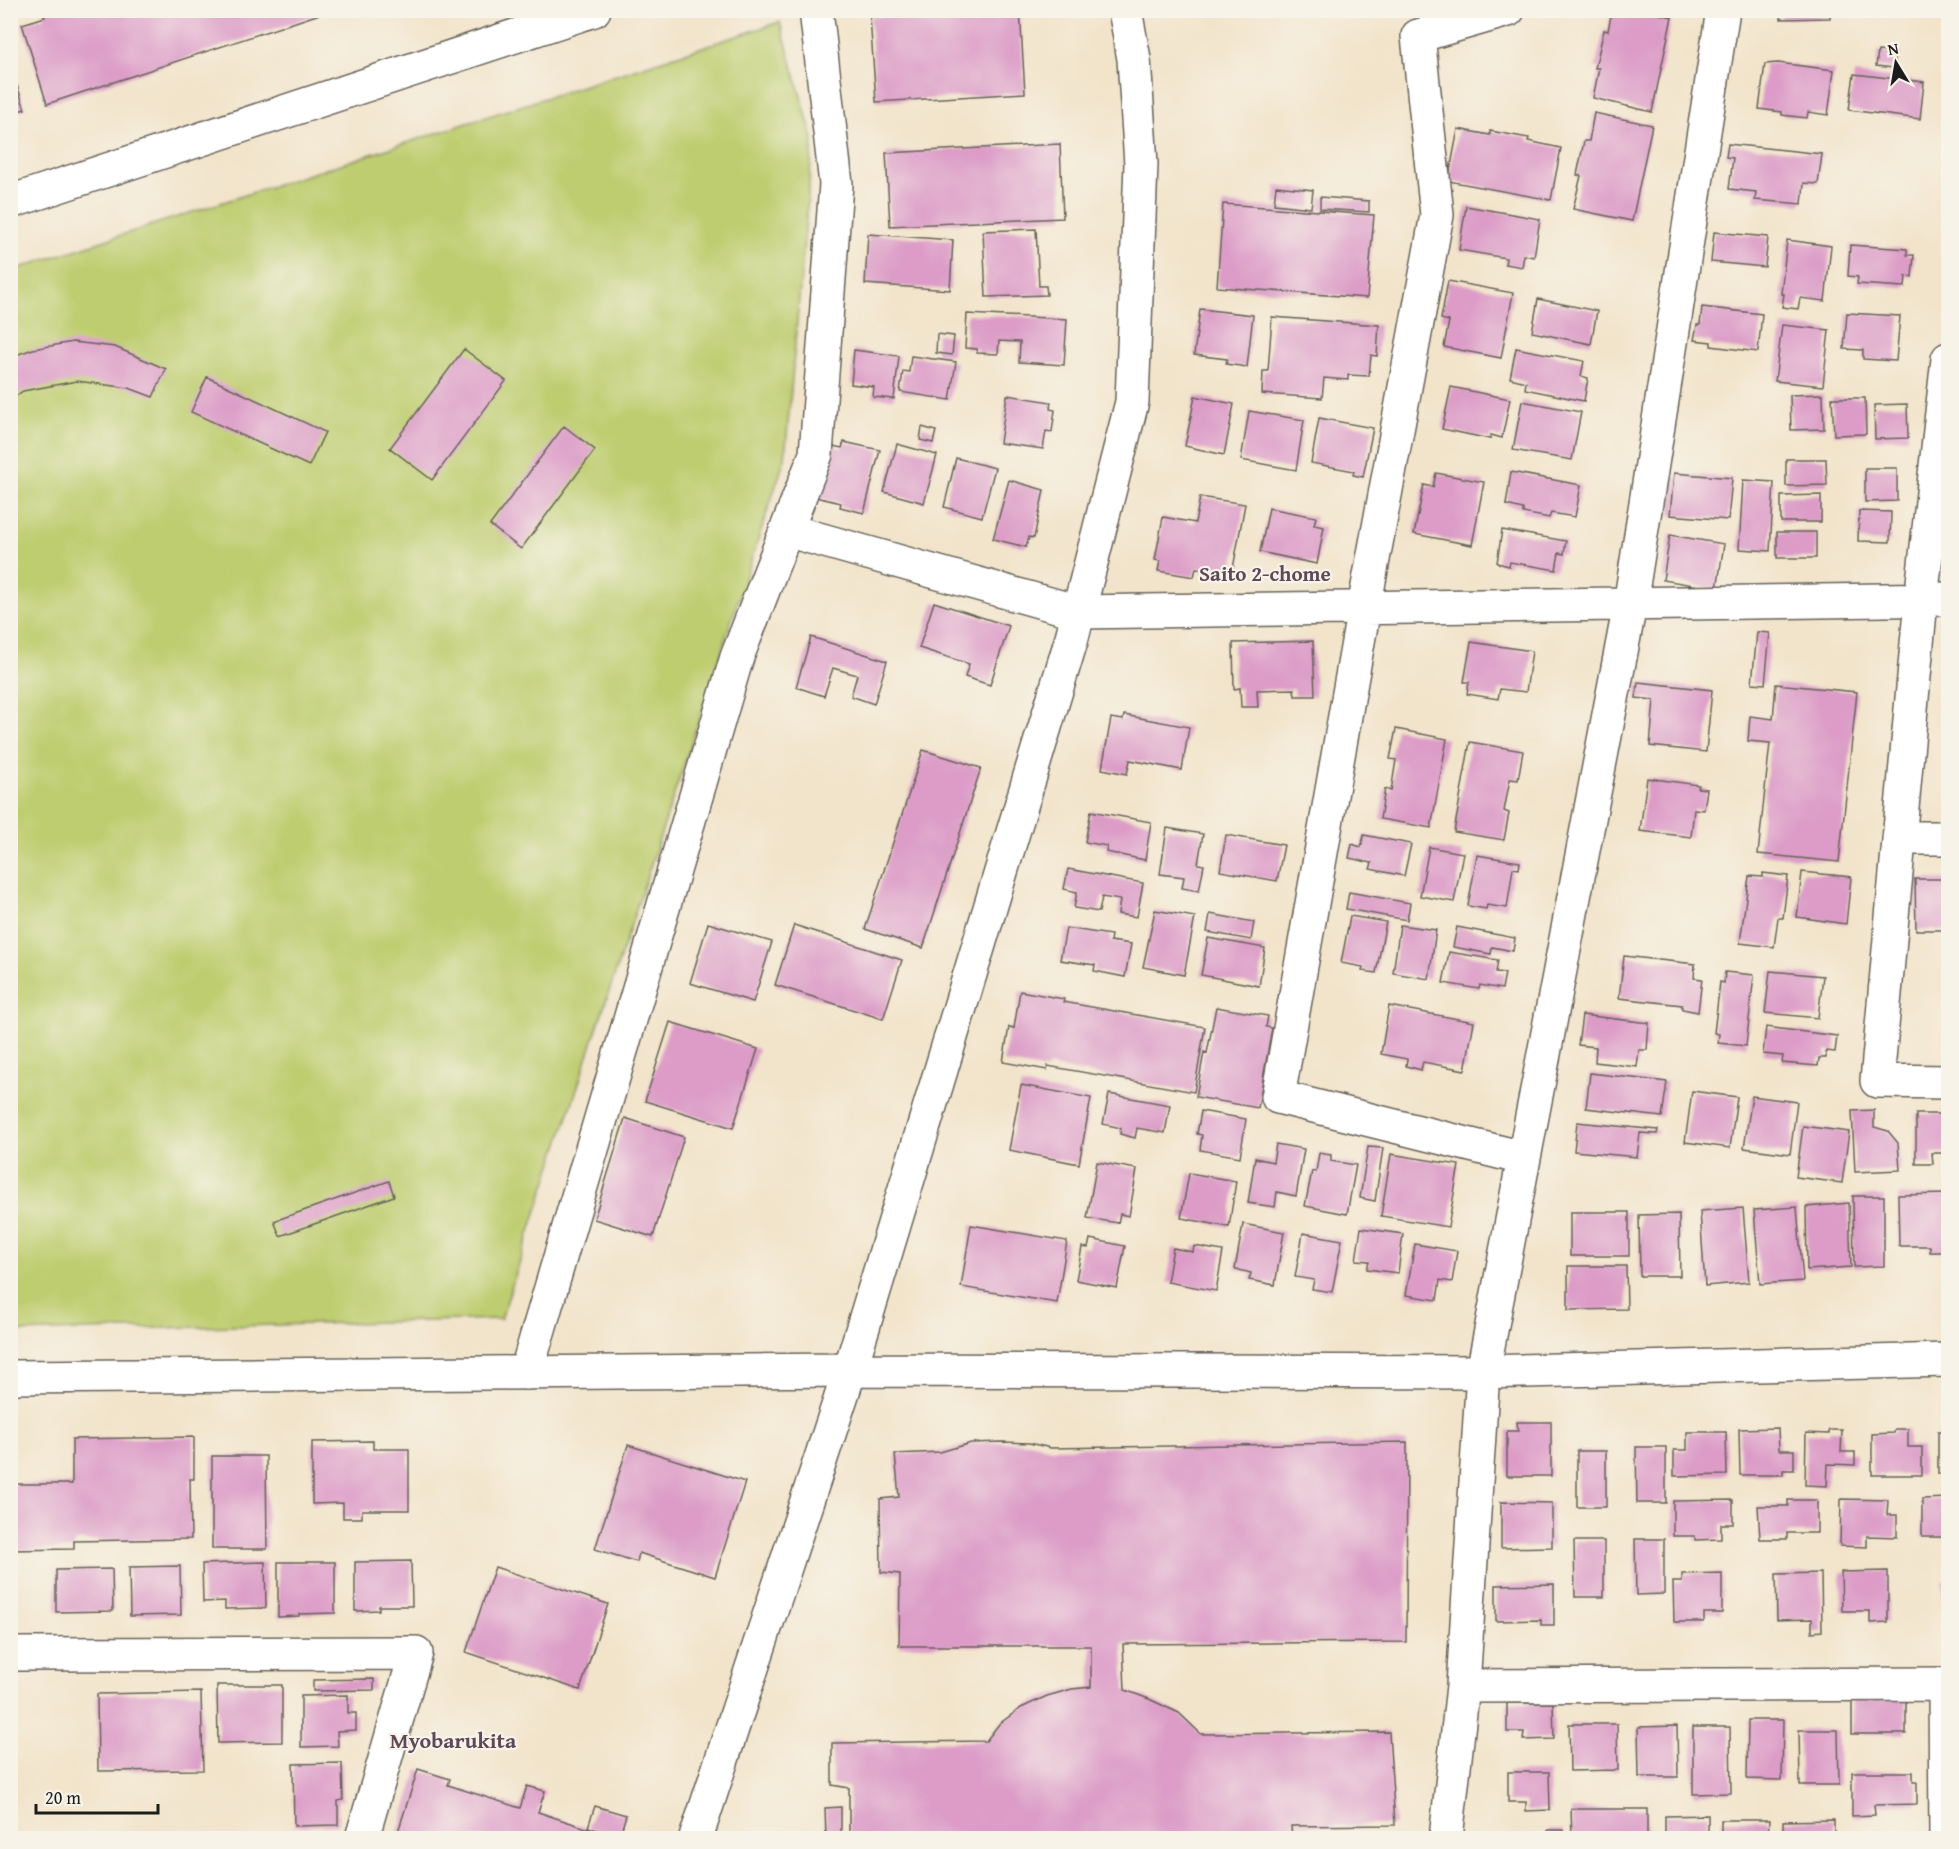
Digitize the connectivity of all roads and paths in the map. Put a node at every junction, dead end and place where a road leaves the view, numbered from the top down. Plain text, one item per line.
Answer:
1 (594, 10) edge
2 (816, 10) edge
3 (1125, 10) edge
4 (1508, 10) edge
5 (1723, 10) edge
6 (526, 21) edge
7 (10, 202) edge
8 (1948, 359) edge
9 (786, 530) junction
10 (1935, 599) edge
11 (1630, 605) junction
12 (1364, 608) junction
13 (1078, 612) junction
14 (1899, 838) junction
15 (1948, 838) edge
16 (1948, 1082) edge
17 (1523, 1158) junction
18 (1948, 1359) edge
19 (850, 1370) junction
20 (1483, 1372) junction
21 (526, 1373) junction
22 (10, 1377) edge
23 (10, 1654) edge
24 (1947, 1684) edge
25 (1463, 1686) junction
26 (362, 1839) edge
27 (696, 1839) edge
28 (1446, 1839) edge
29 (1946, 1839) edge

1 - 6 street
2 - 9 street
3 - 13 street
4 - 12 street
5 - 11 street
6 - 7 street
8 - 10 street
9 - 13 street
9 - 21 street
10 - 11 street
10 - 14 street
11 - 12 street
11 - 17 street
12 - 13 street
12 - 17 street
13 - 19 street
14 - 15 street
14 - 16 street
17 - 20 street
18 - 20 street
19 - 20 street
19 - 21 street
19 - 27 street
20 - 25 street
21 - 22 street
23 - 26 street
24 - 25 street
24 - 29 street
25 - 28 street

